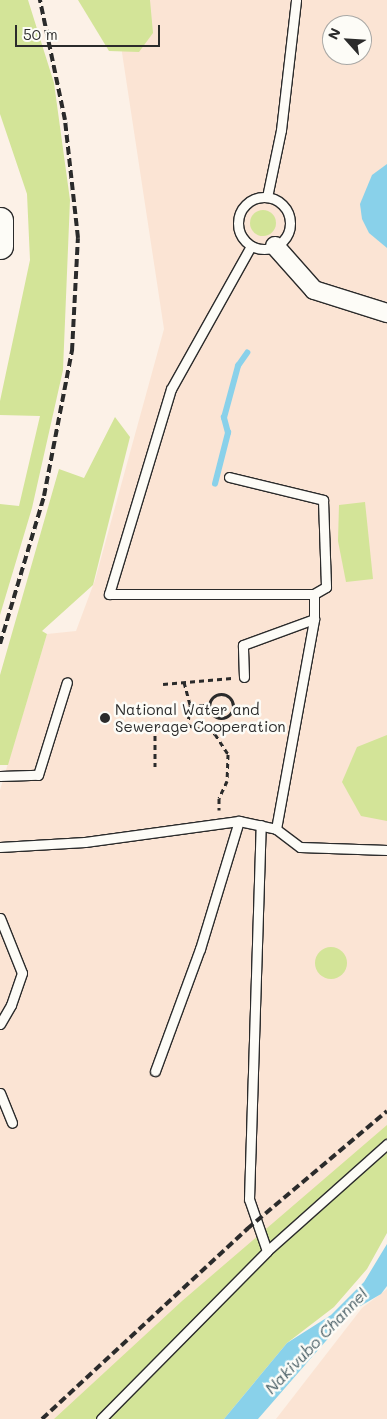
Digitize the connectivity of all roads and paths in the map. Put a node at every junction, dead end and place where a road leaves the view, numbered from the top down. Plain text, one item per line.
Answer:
1 (296, 0) edge
2 (266, 197) junction
3 (0, 220) edge
4 (0, 246) edge
5 (251, 246) junction
6 (275, 246) junction
7 (387, 313) edge
8 (229, 476) dead end
9 (314, 594) junction
10 (314, 619) junction
11 (244, 677) joint
12 (67, 682) dead end
13 (184, 682) junction
14 (163, 684) dead end
15 (190, 705) junction
16 (208, 705) junction
17 (188, 725) junction
18 (155, 766) dead end
19 (0, 776) edge
20 (239, 821) junction
21 (219, 824) junction
22 (261, 825) junction
23 (276, 829) junction
24 (0, 847) edge
25 (387, 850) edge
26 (0, 918) edge
27 (0, 1024) edge
28 (154, 1071) dead end
29 (0, 1093) edge
30 (12, 1123) dead end
31 (387, 1144) edge
32 (267, 1251) junction
33 (101, 1419) edge

1 - 2 lane
2 - 5 lane
2 - 6 lane
3 - 4 main road
5 - 6 lane
5 - 9 lane
6 - 7 street
8 - 9 lane
9 - 10 lane
10 - 11 lane
10 - 23 lane
11 - 13 path
12 - 19 lane
13 - 14 path
13 - 15 path
15 - 16 path
15 - 17 path
16 - 16 path
17 - 18 path
17 - 21 path
20 - 21 lane
20 - 22 lane
20 - 28 lane
21 - 24 lane
22 - 23 lane
22 - 32 lane
23 - 25 lane
26 - 27 lane
29 - 30 lane
31 - 32 lane
32 - 33 lane

